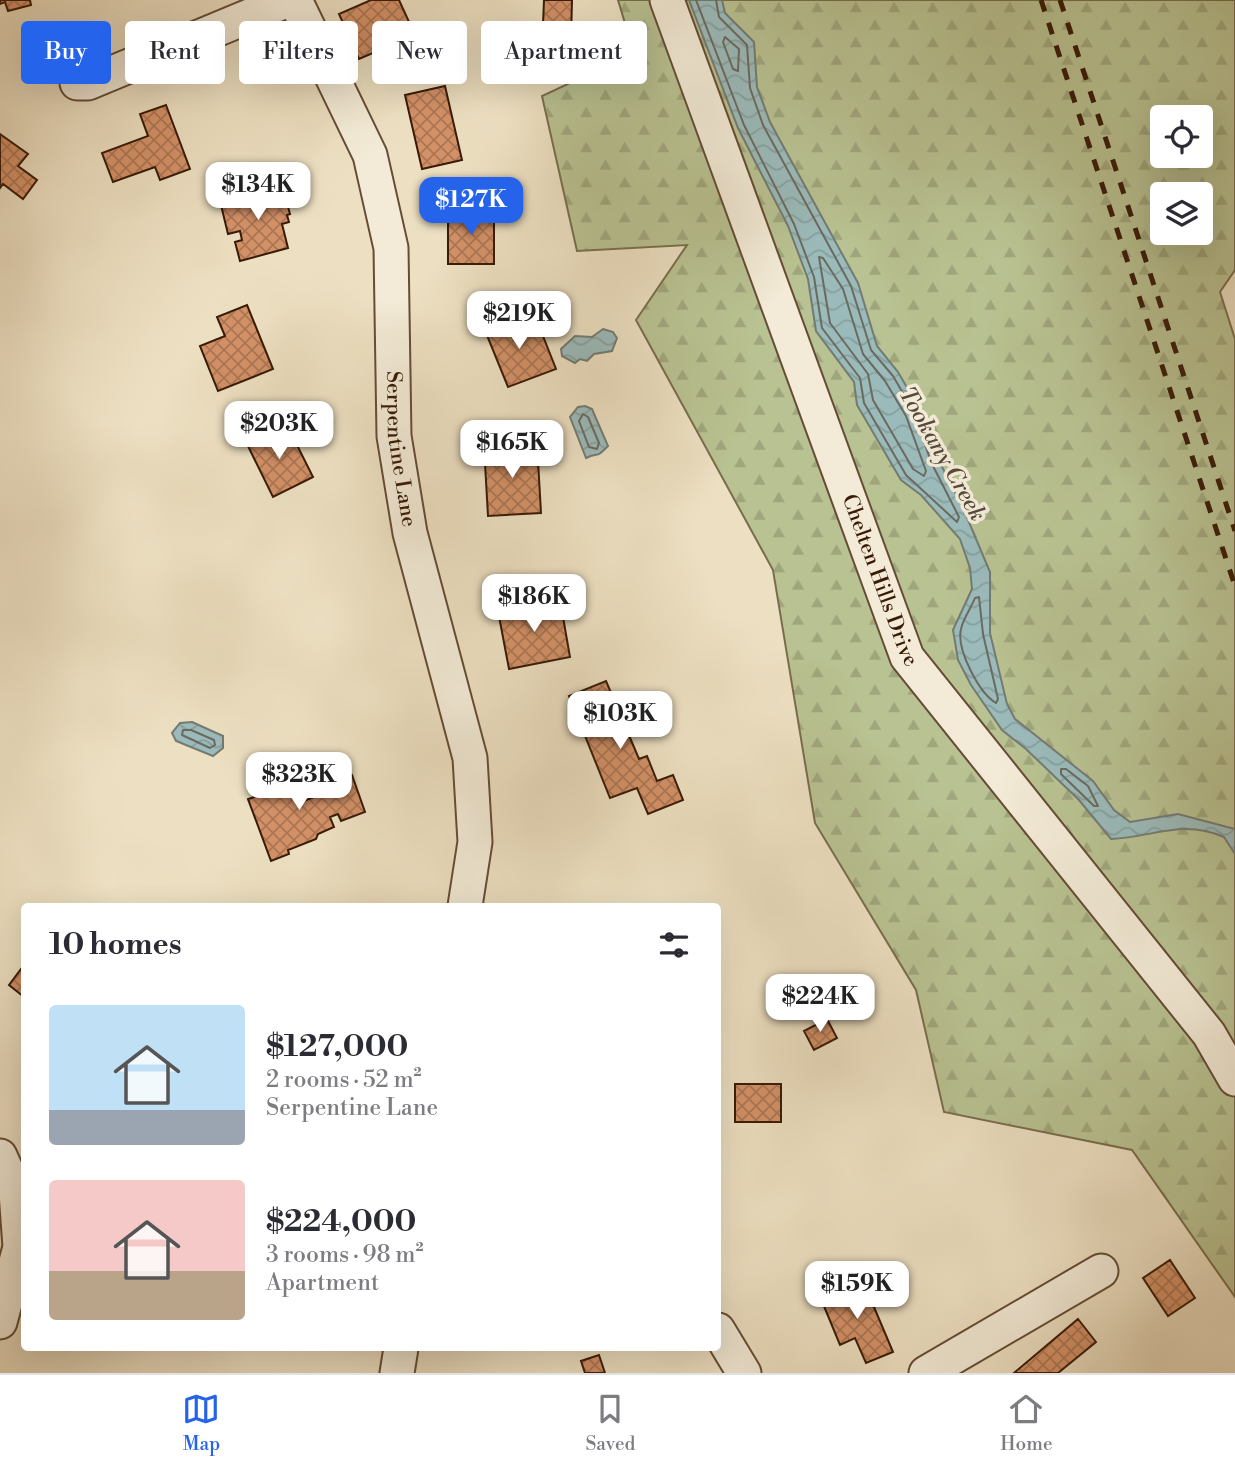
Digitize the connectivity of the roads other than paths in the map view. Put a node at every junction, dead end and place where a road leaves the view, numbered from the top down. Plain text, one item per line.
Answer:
1 (288, 0) edge
2 (295, 0) edge
3 (667, 0) edge
4 (111, 73) edge
5 (465, 903) edge
6 (1235, 1079) edge
7 (0, 1156) edge
8 (1101, 1271) dead end
9 (0, 1322) edge
10 (721, 1336) edge
11 (401, 1351) edge
12 (397, 1373) edge
13 (744, 1373) edge
14 (926, 1373) edge

1 - 4 street
2 - 5 street, Serpentine Lane
3 - 6 street, Chelten Hills Drive
7 - 9 street
8 - 14 street
10 - 13 street
11 - 12 street

